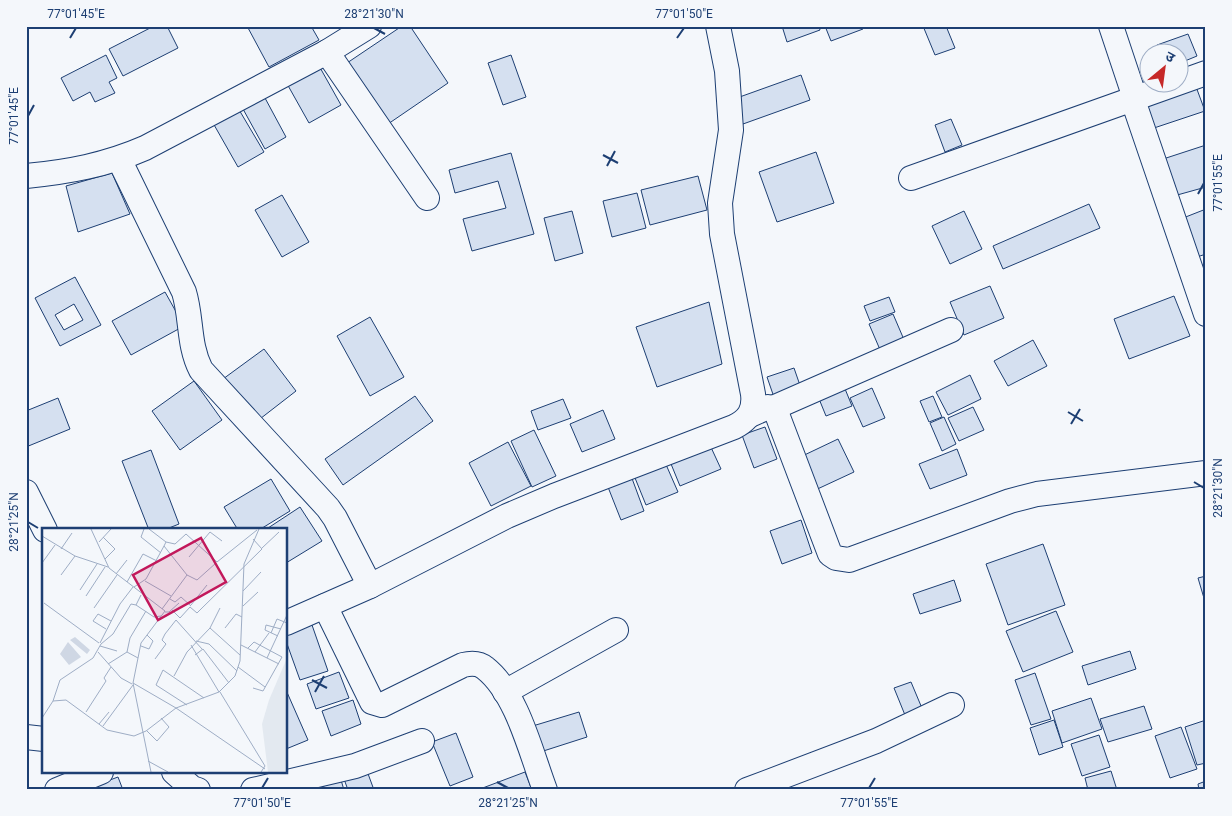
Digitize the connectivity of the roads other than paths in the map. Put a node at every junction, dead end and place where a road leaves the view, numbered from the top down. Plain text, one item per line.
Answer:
1 (369, 26) edge
2 (718, 26) edge
3 (1111, 26) edge
4 (327, 52) junction
5 (1206, 73) edge
6 (1135, 98) junction
7 (119, 159) junction
8 (26, 176) edge
9 (910, 178) dead end
10 (427, 198) dead end
11 (1206, 314) edge
12 (951, 330) dead end
13 (774, 408) junction
14 (750, 415) junction
15 (1206, 473) edge
16 (26, 492) edge
17 (44, 528) edge
18 (370, 586) junction
19 (325, 606) junction
20 (288, 622) edge
21 (616, 630) dead end
22 (505, 692) junction
23 (952, 705) dead end
24 (26, 737) edge
25 (42, 739) edge
26 (422, 741) dead end
27 (94, 774) edge
28 (176, 774) edge
29 (66, 782) edge
30 (259, 789) edge
31 (198, 790) edge
32 (545, 790) edge
33 (747, 790) edge

1 - 4 street
2 - 14 street
3 - 6 street
4 - 7 street
4 - 10 street
5 - 6 street
6 - 9 street
6 - 11 street
7 - 8 street
7 - 18 street
12 - 13 street
13 - 14 street
13 - 15 street
14 - 18 street
16 - 17 street
18 - 19 street
19 - 20 street
19 - 22 street
21 - 22 street
22 - 32 street
23 - 33 street
24 - 25 street
26 - 30 street
27 - 29 street
28 - 31 street

